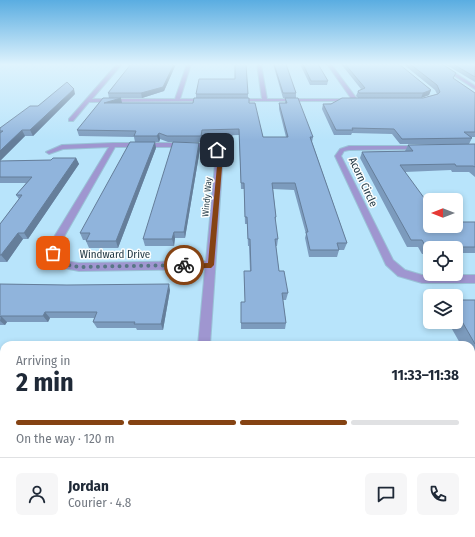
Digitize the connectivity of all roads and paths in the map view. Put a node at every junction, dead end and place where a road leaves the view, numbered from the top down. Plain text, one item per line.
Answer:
1 (98, 89) edge
2 (181, 89) edge
3 (263, 89) edge
4 (347, 89) edge
5 (177, 100) junction
6 (209, 100) edge
7 (233, 100) edge
8 (265, 100) junction
9 (355, 100) junction
10 (363, 100) edge
11 (88, 101) junction
12 (71, 120) dead end
13 (113, 145) junction
14 (428, 147) edge
15 (48, 152) dead end
16 (211, 265) junction
17 (475, 279) edge
18 (204, 341) edge

1 - 11 street
2 - 5 street
3 - 8 street
4 - 9 street
5 - 6 street
5 - 11 street
7 - 8 street
8 - 9 street
9 - 10 street
11 - 12 street
13 - 15 street, Windy Way
13 - 16 street, Windy Way
13 - 16 street, Windward Drive
14 - 17 street, Acorn Circle
16 - 18 street, Windy Way

